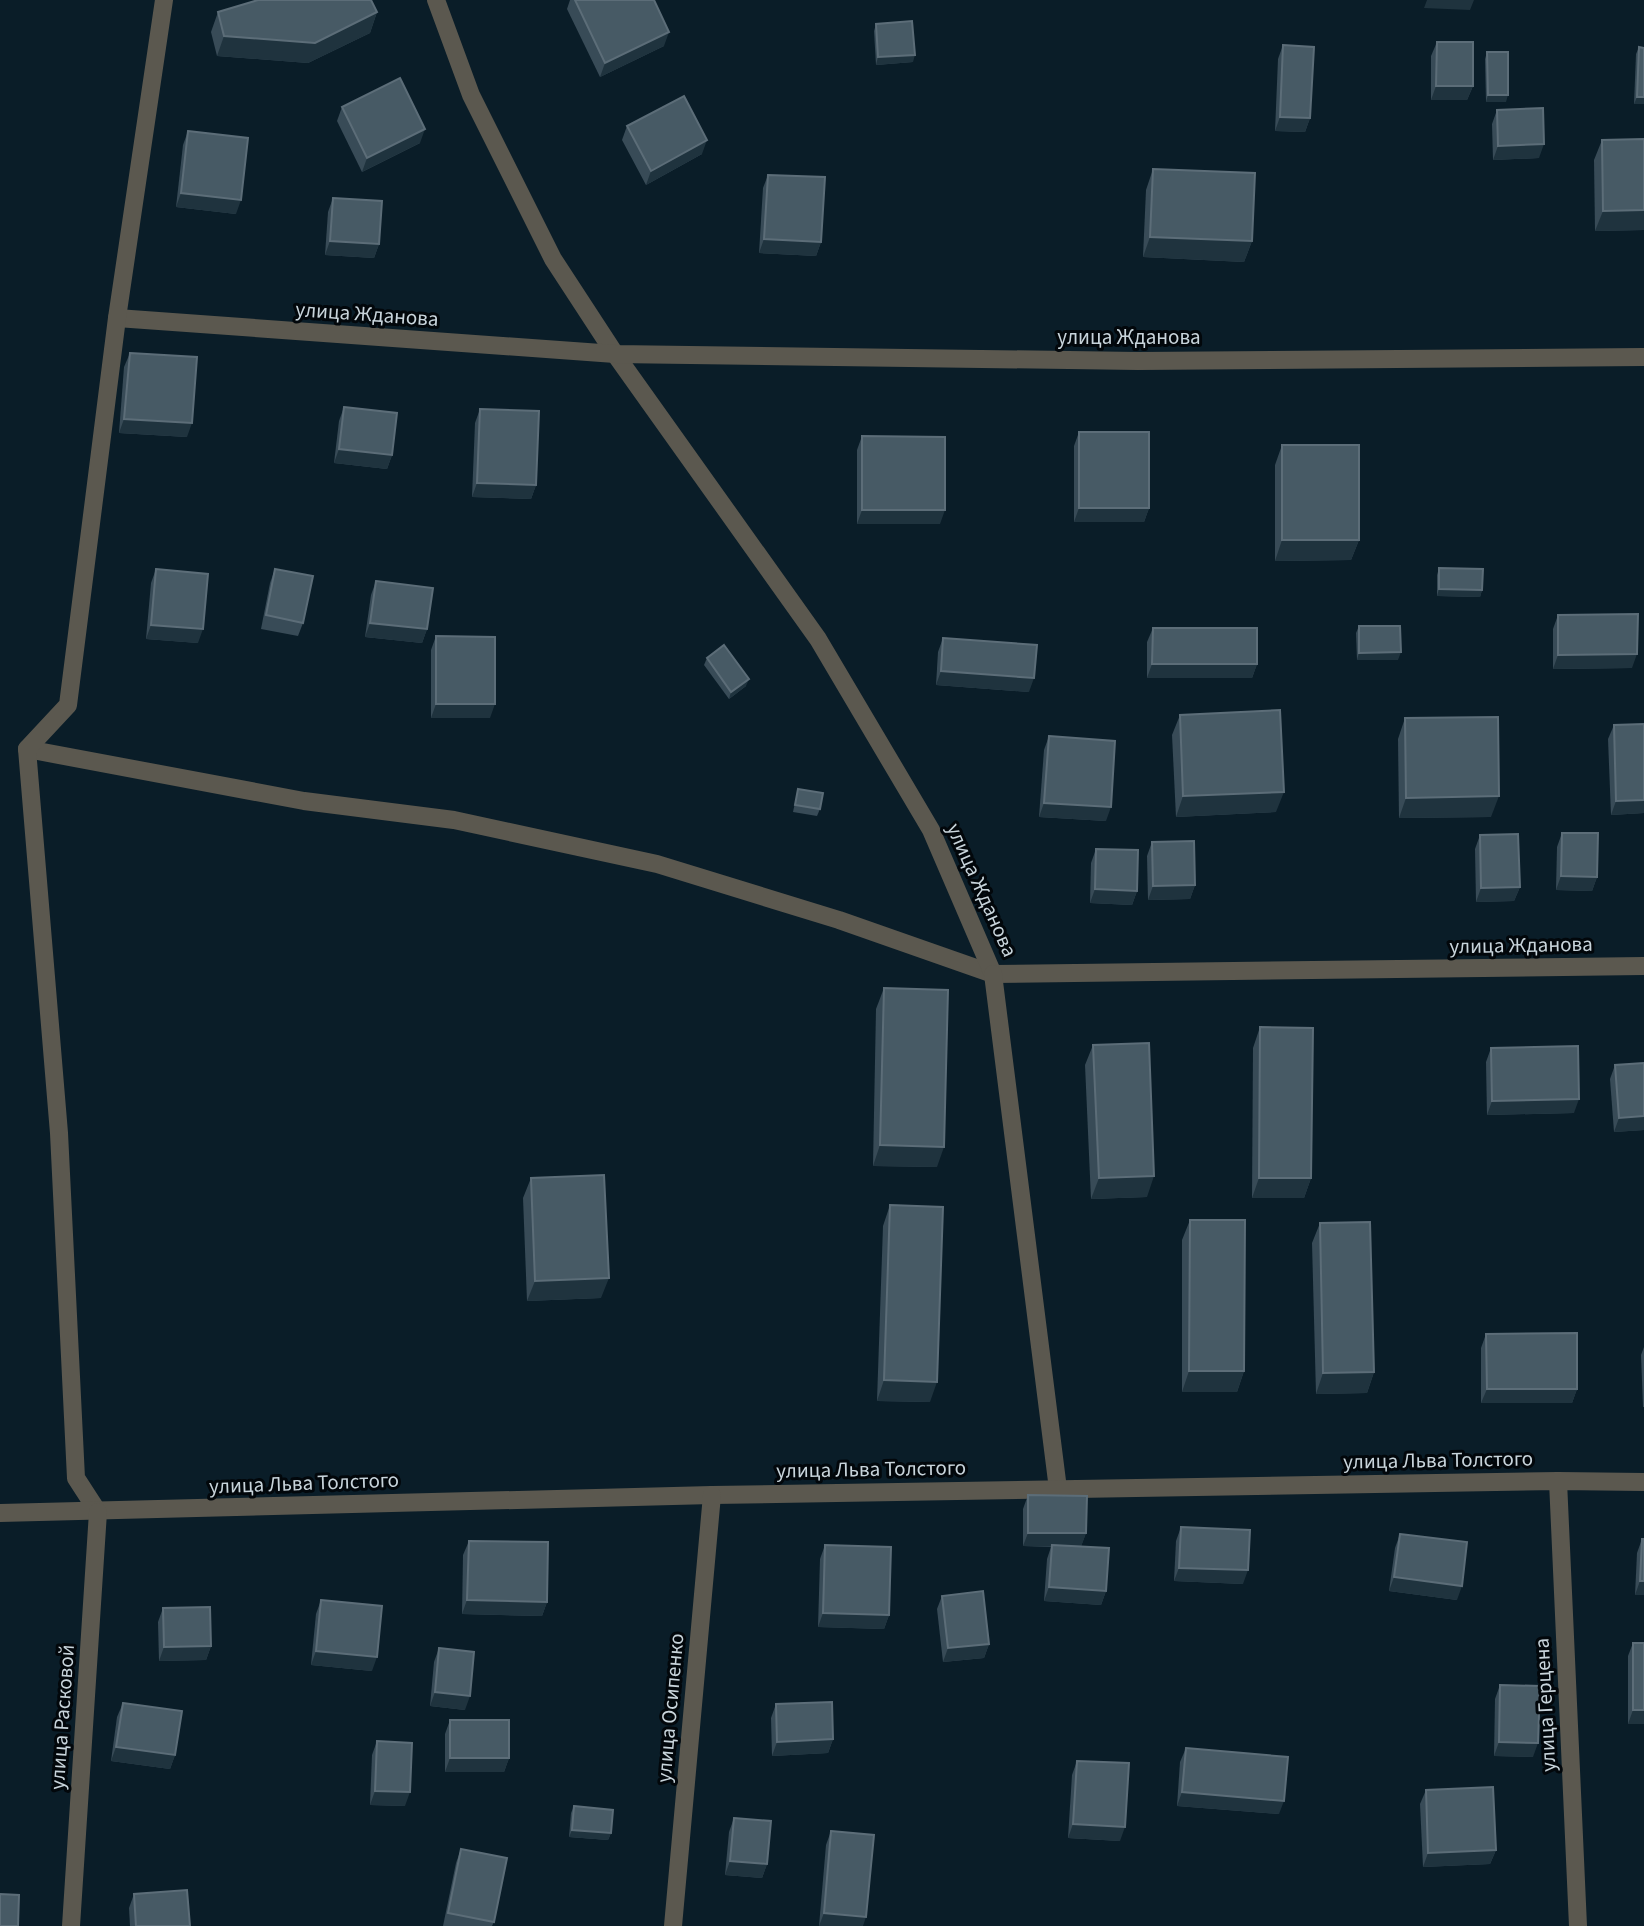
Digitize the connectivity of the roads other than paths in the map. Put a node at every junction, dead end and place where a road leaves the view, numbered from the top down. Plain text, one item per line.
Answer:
1 (164, 0) edge
2 (436, 0) edge
3 (117, 318) junction
4 (615, 355) junction
5 (1644, 357) edge
6 (27, 749) junction
7 (1644, 966) edge
8 (993, 974) junction
9 (1558, 1481) junction
10 (1644, 1482) edge
11 (1058, 1489) junction
12 (712, 1495) junction
13 (98, 1512) junction
14 (0, 1513) edge
15 (71, 1926) edge
16 (673, 1926) edge
17 (1578, 1926) edge

1 - 3 street
2 - 4 street, улица Жданова
3 - 4 street, улица Жданова
3 - 6 street
4 - 5 street, улица Жданова
4 - 8 street, улица Жданова
6 - 8 street
6 - 13 street
7 - 8 street, улица Жданова
8 - 11 street
9 - 10 street, улица Льва Толстого
9 - 11 street, улица Льва Толстого
9 - 17 street, улица Герцена
11 - 12 street, улица Льва Толстого
12 - 13 street, улица Льва Толстого
12 - 16 street, улица Осипенко
13 - 14 street, улица Льва Толстого
13 - 15 street, улица Расковой

